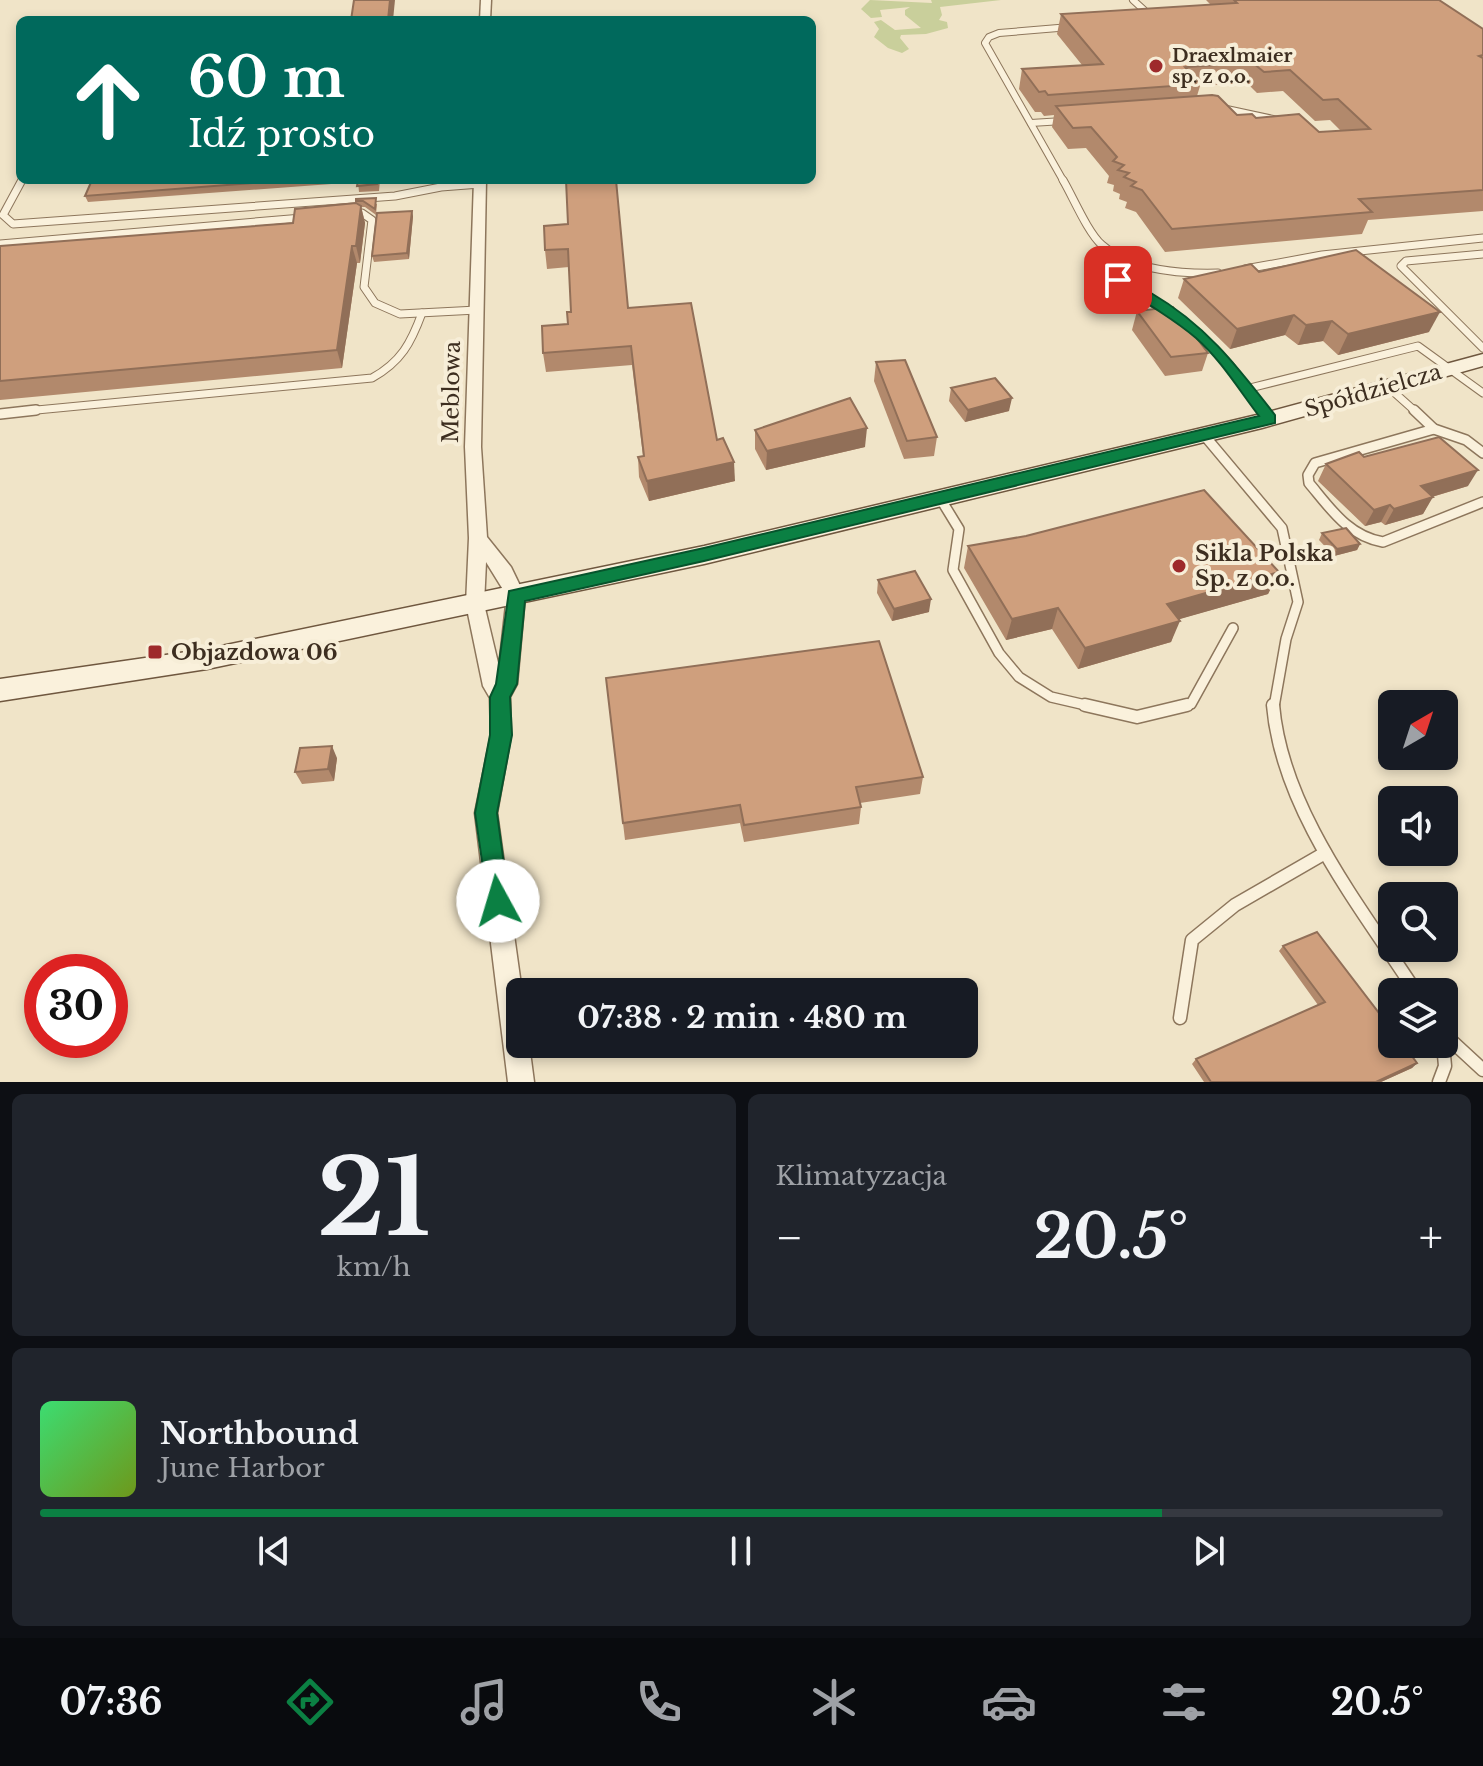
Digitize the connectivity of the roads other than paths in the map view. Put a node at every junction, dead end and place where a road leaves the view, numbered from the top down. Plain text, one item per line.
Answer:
1 (1133, 0) edge
2 (1133, 23) edge
3 (1074, 27) edge
4 (1209, 109) edge
5 (1075, 120) edge
6 (1282, 121) edge
7 (1031, 123) junction
8 (20, 184) edge
9 (441, 184) edge
10 (480, 184) edge
11 (346, 215) edge
12 (316, 217) edge
13 (1483, 238) edge
14 (0, 244) edge
15 (1483, 254) edge
16 (1118, 280) dead end
17 (477, 310) junction
18 (422, 313) junction
19 (1483, 348) edge
20 (1483, 360) edge
21 (1448, 369) junction
22 (1387, 386) junction
23 (1246, 389) junction
24 (1483, 393) edge
25 (0, 414) edge
26 (1270, 419) junction
27 (1434, 429) junction
28 (1204, 435) junction
29 (1483, 453) edge
30 (940, 498) junction
31 (1483, 502) edge
32 (478, 538) junction
33 (516, 596) junction
34 (475, 604) junction
35 (1233, 628) dead end
36 (0, 690) edge
37 (500, 697) junction
38 (1325, 853) junction
39 (1407, 978) edge
40 (1180, 1018) dead end
41 (1458, 1047) edge
42 (1444, 1058) edge
43 (1483, 1070) edge
44 (521, 1082) edge
45 (1439, 1082) edge

1 - 2 lane
3 - 7 lane
4 - 6 lane
5 - 7 lane
7 - 13 lane
8 - 9 lane
10 - 17 street, Meblowa
11 - 18 lane
12 - 14 lane
15 - 19 lane
16 - 23 lane
17 - 18 lane
17 - 32 street, Meblowa
18 - 25 lane
20 - 21 street, Spółdzielcza
21 - 22 street, Spółdzielcza
21 - 23 lane
21 - 24 lane
22 - 26 street, Spółdzielcza
22 - 27 lane
23 - 26 lane
26 - 28 street, Spółdzielcza
27 - 29 lane
27 - 31 lane
28 - 30 street, Spółdzielcza
28 - 38 lane
30 - 33 street, Spółdzielcza
30 - 35 lane
32 - 33 street
32 - 34 street, Meblowa
33 - 34 street, Spółdzielcza
33 - 37 street
34 - 36 street, Spółdzielcza
34 - 37 street
37 - 44 street
38 - 39 lane
38 - 40 lane
41 - 43 lane
42 - 45 lane

